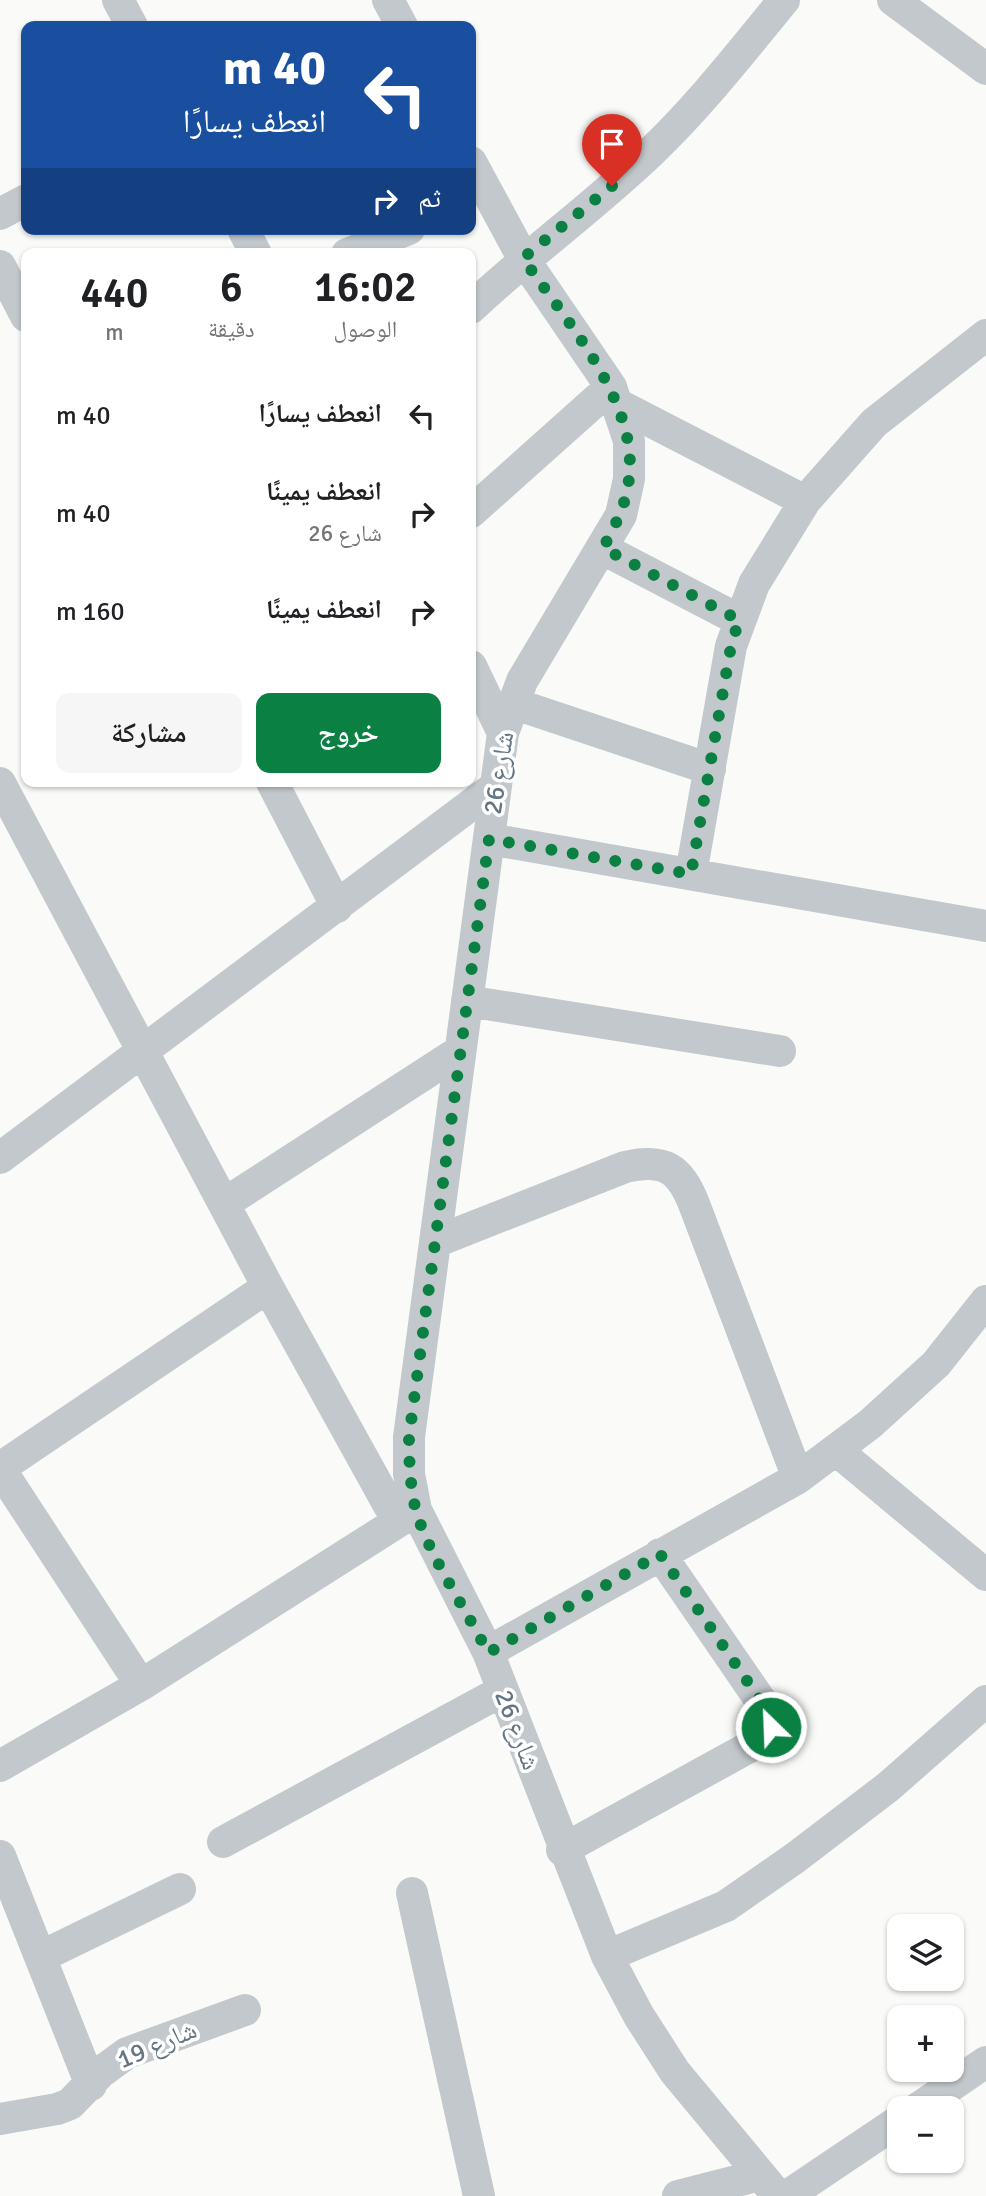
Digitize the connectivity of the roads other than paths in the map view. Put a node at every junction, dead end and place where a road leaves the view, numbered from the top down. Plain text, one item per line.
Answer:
1 (118, 0) edge
2 (388, 0) edge
3 (784, 0) edge
4 (893, 0) edge
5 (129, 21) edge
6 (399, 21) edge
7 (986, 69) edge
8 (476, 184) edge
9 (480, 201) edge
10 (21, 203) edge
11 (0, 214) edge
12 (394, 235) edge
13 (362, 248) edge
14 (523, 258) junction
15 (0, 266) edge
16 (476, 303) edge
17 (21, 306) edge
18 (986, 335) edge
19 (615, 396) junction
20 (805, 501) junction
21 (476, 508) edge
22 (603, 548) junction
23 (739, 620) junction
24 (476, 676) edge
25 (512, 703) junction
26 (503, 733) junction
27 (710, 769) junction
28 (0, 782) edge
29 (496, 786) junction
30 (275, 787) edge
31 (489, 839) junction
32 (691, 874) junction
33 (337, 907) junction
34 (986, 926) edge
35 (467, 1001) junction
36 (460, 1051) junction
37 (780, 1051) dead end
38 (143, 1052) junction
39 (0, 1158) edge
40 (225, 1203) junction
41 (435, 1242) junction
42 (268, 1287) junction
43 (986, 1301) edge
44 (836, 1450) junction
45 (0, 1469) edge
46 (798, 1478) junction
47 (407, 1515) junction
48 (660, 1554) junction
49 (986, 1575) edge
50 (488, 1653) junction
51 (141, 1685) junction
52 (502, 1691) junction
53 (986, 1702) edge
54 (0, 1766) edge
55 (223, 1842) dead end
56 (562, 1850) junction
57 (0, 1856) edge
58 (180, 1889) dead end
59 (412, 1893) dead end
60 (607, 1956) junction
61 (40, 1957) junction
62 (245, 2010) dead end
63 (986, 2062) edge
64 (91, 2085) junction
65 (936, 2096) edge
66 (0, 2119) edge
67 (887, 2129) edge
68 (769, 2185) edge
69 (480, 2196) edge
70 (678, 2196) edge
71 (787, 2196) edge

1 - 5 street
2 - 6 street
3 - 14 street
4 - 7 street
8 - 9 street, شارع 26
9 - 14 street, شارع 26
10 - 11 street
12 - 13 street
14 - 16 street
14 - 19 street, شارع 26
15 - 17 street
18 - 20 street
19 - 20 street
19 - 21 street
19 - 22 street, شارع 26
20 - 23 street
22 - 23 street
22 - 25 street, شارع 26
23 - 27 street
24 - 26 street
25 - 26 street, شارع 26
25 - 27 street
26 - 29 street, شارع 26
27 - 32 street
28 - 38 street
29 - 31 street, شارع 26
29 - 33 street
30 - 33 street
31 - 32 street
31 - 35 street, شارع 26
32 - 34 street
33 - 38 street
35 - 36 street, شارع 26
35 - 37 street
36 - 40 street
36 - 41 street, شارع 26
38 - 39 street
38 - 40 street
40 - 42 street
41 - 46 street
41 - 47 street, شارع 26
42 - 45 street
42 - 47 street
43 - 44 street
44 - 46 street
44 - 49 street
45 - 51 street
46 - 48 street
47 - 50 street, شارع 26
47 - 51 street
48 - 50 street
48 - 56 street
50 - 52 street, شارع 26
51 - 54 street
52 - 55 street
52 - 56 street, شارع 26
53 - 60 street
56 - 60 street, شارع 26
57 - 61 street
58 - 61 street
59 - 69 street
60 - 68 street, شارع 26
61 - 64 street
62 - 64 street, شارع 19
63 - 65 street
64 - 66 street, شارع 19
67 - 71 street
68 - 70 street

